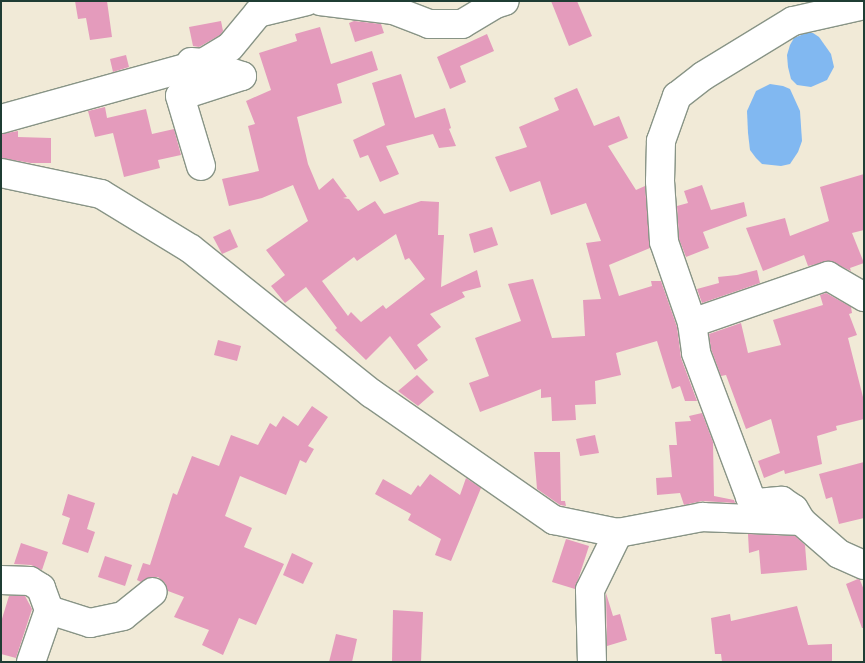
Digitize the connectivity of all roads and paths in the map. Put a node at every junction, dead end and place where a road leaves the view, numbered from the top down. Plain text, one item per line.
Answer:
1 (307, 1) edge
2 (320, 1) edge
3 (505, 1) edge
4 (864, 5) edge
5 (171, 60) dead end
6 (203, 63) junction
7 (1, 120) edge
8 (201, 166) dead end
9 (1, 173) edge
10 (864, 297) edge
11 (692, 323) junction
12 (801, 521) junction
13 (618, 532) junction
14 (864, 565) edge
15 (1, 580) edge
16 (153, 592) dead end
17 (49, 610) junction
18 (31, 662) edge
19 (592, 662) edge

1 - 6 street
2 - 3 street
4 - 11 street
5 - 6 street
6 - 7 street
6 - 8 street
9 - 13 street
10 - 11 street
11 - 12 street
12 - 13 street
12 - 14 street
13 - 19 street
15 - 17 street
16 - 17 street
17 - 18 street

